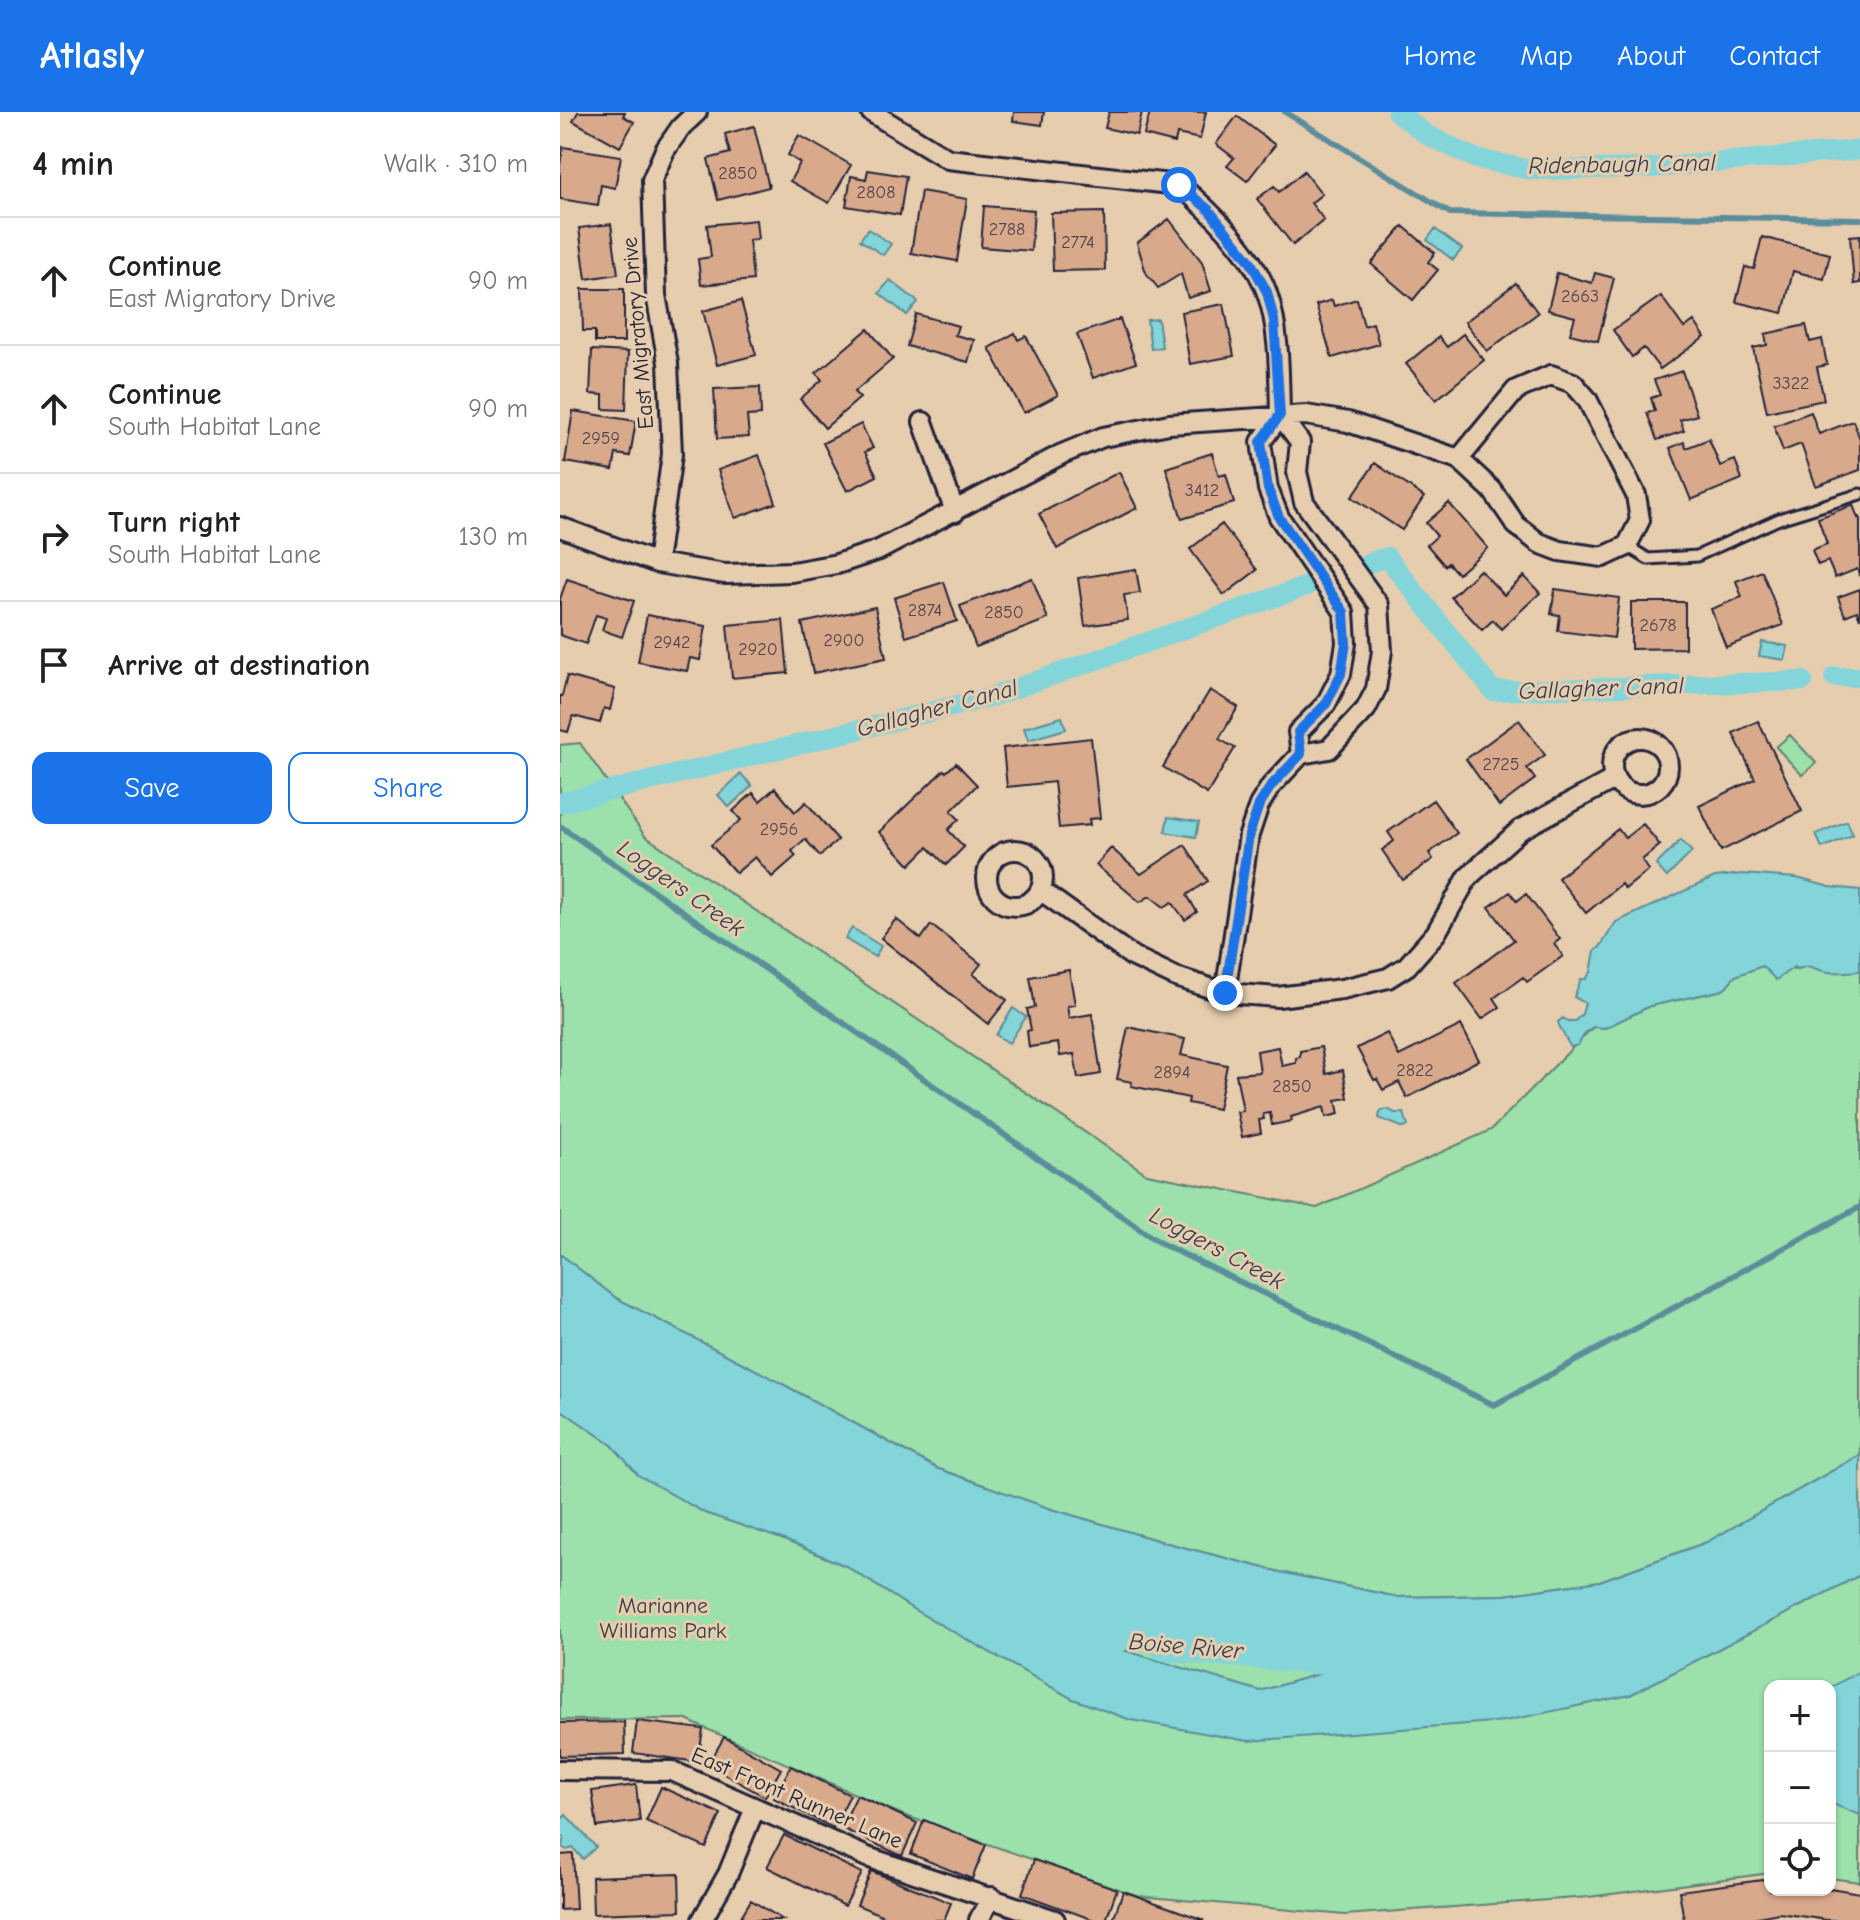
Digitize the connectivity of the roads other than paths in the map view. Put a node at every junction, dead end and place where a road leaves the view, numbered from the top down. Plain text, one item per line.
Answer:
1 (697, 112) edge
2 (871, 112) edge
3 (1280, 415) junction
4 (923, 422) dead end
5 (1459, 459) junction
6 (1860, 494) edge
7 (955, 512) junction
8 (560, 527) edge
9 (1627, 546) junction
10 (657, 563) junction
11 (1301, 754) junction
12 (1614, 779) dead end
13 (1040, 890) dead end
14 (1225, 993) junction
15 (560, 1770) edge
16 (755, 1808) junction
17 (991, 1897) junction
18 (702, 1920) edge
19 (979, 1920) edge
20 (1055, 1920) edge

1 - 10 street, East Migratory Drive
2 - 3 street
3 - 5 street
3 - 7 street
3 - 11 street
3 - 11 street
4 - 7 street
5 - 9 street
5 - 9 street
6 - 9 lane
7 - 10 street
8 - 10 street
11 - 14 street
12 - 14 street
13 - 14 street
15 - 16 street, East Front Runner Lane
16 - 17 street, East Front Runner Lane
16 - 18 street
17 - 19 street
17 - 20 street, East Front Runner Lane

